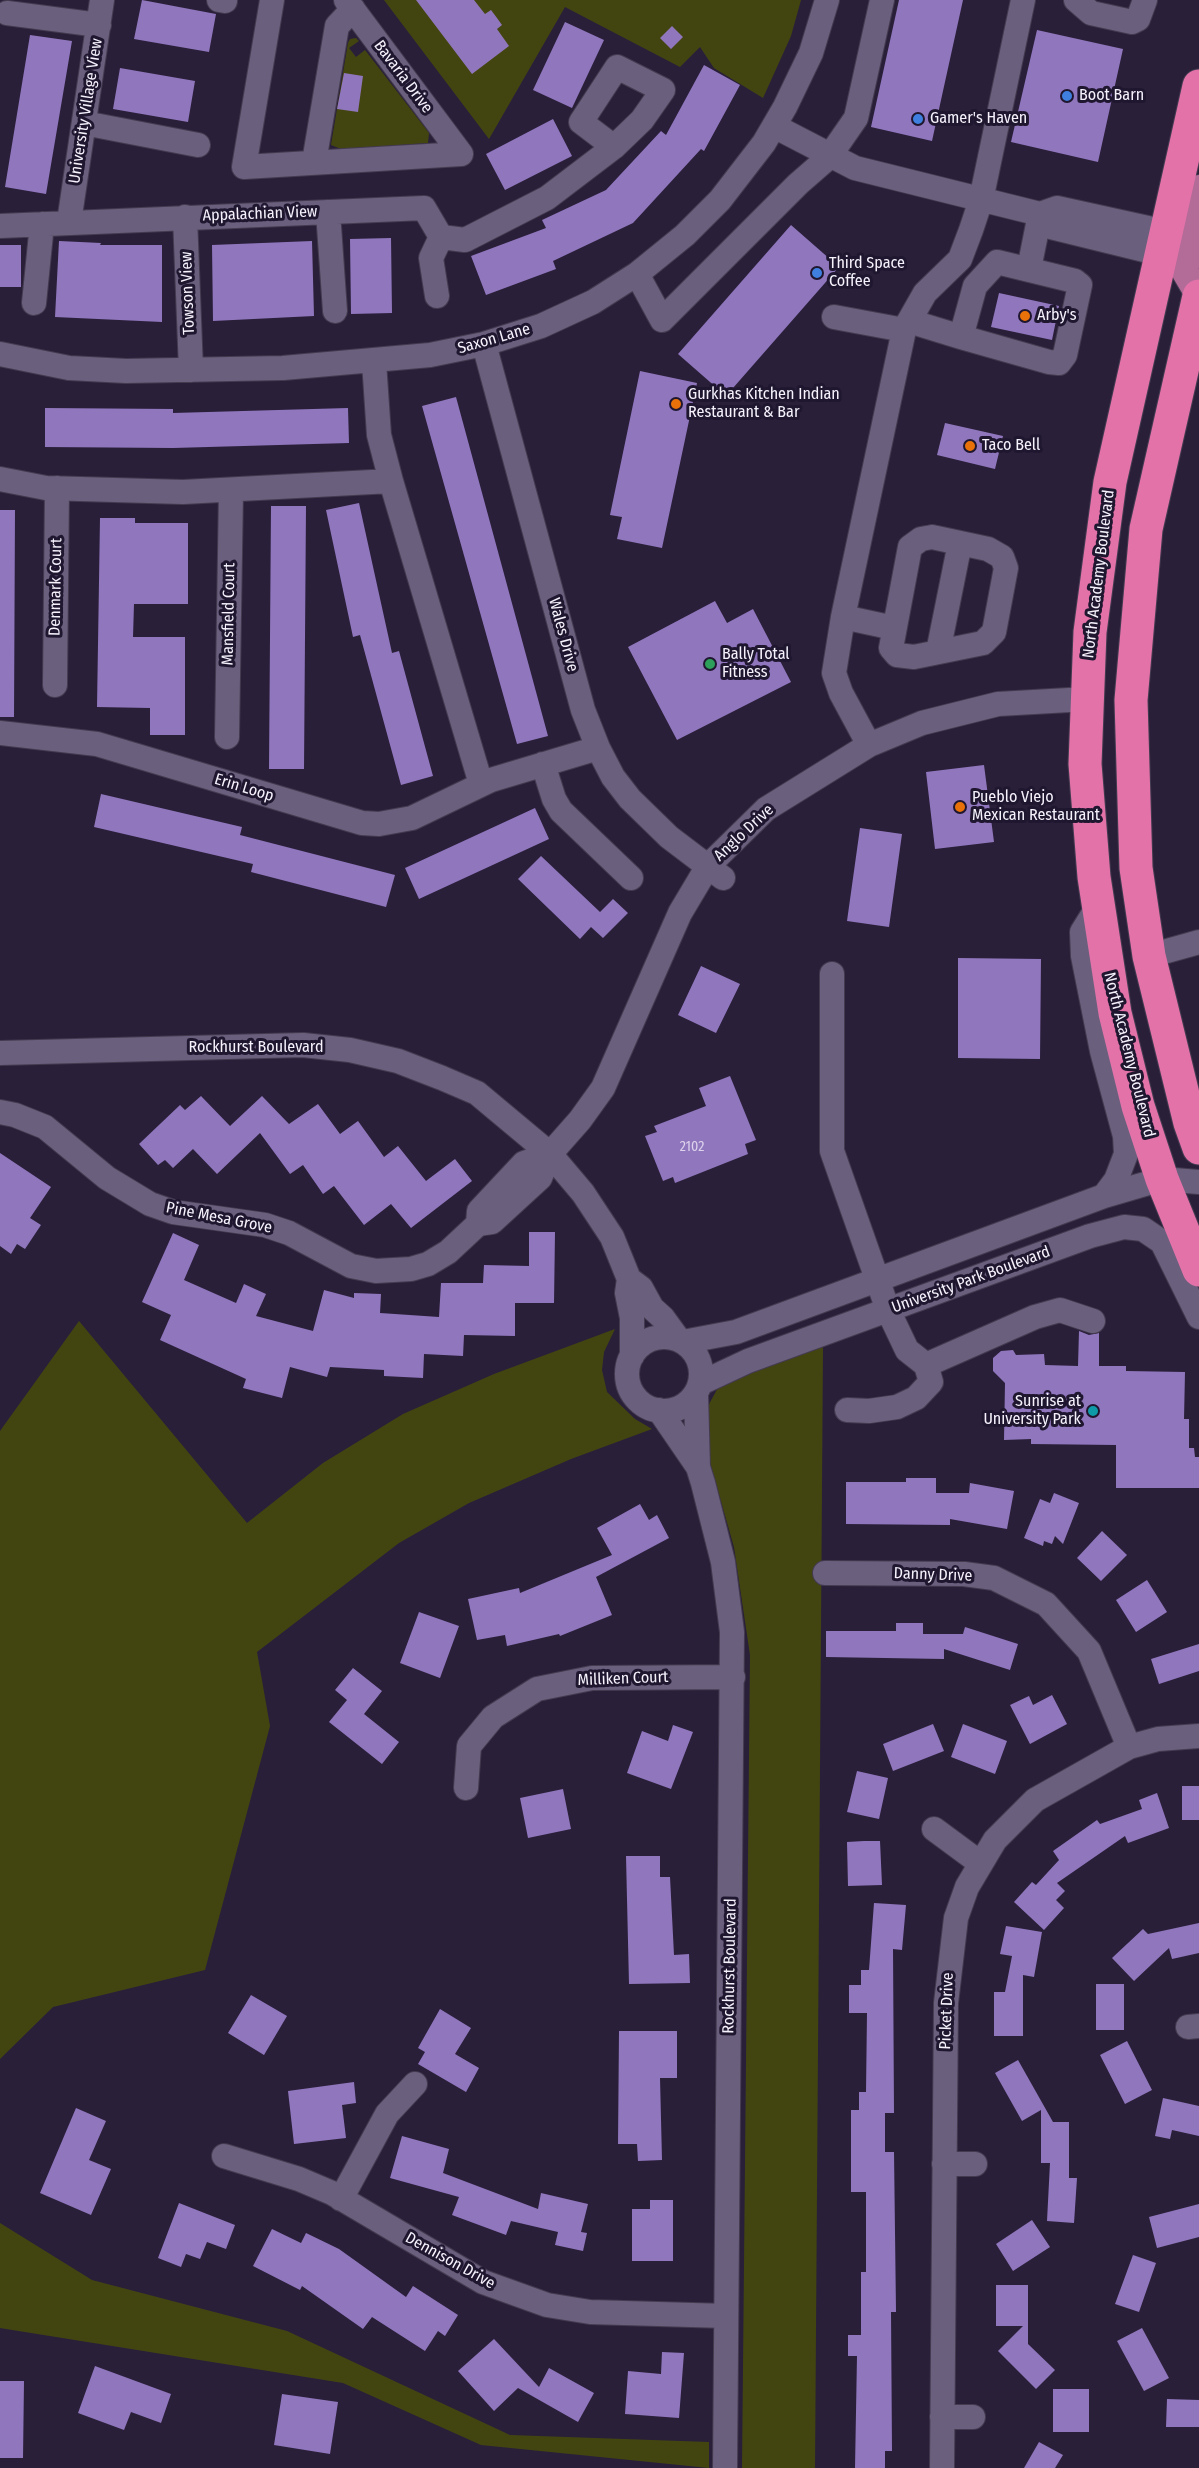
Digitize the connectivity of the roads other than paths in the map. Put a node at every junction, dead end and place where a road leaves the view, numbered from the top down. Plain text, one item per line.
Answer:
1 (102, 0) edge
2 (272, 0) edge
3 (827, 0) edge
4 (882, 0) edge
5 (1023, 0) edge
6 (1076, 0) edge
7 (1145, 0) edge
8 (349, 4) edge
9 (7, 13) dead end
10 (99, 25) junction
11 (1199, 86) edge
12 (84, 123) junction
13 (774, 126) junction
14 (198, 144) dead end
15 (614, 147) dead end
16 (829, 157) junction
17 (314, 162) junction
18 (1199, 190) edge
19 (981, 200) junction
20 (328, 212) junction
21 (1040, 214) junction
22 (185, 217) junction
23 (69, 222) junction
24 (42, 224) junction
25 (0, 226) edge
26 (441, 237) junction
27 (1164, 243) junction
28 (1029, 269) junction
29 (637, 274) junction
30 (1199, 294) edge
31 (437, 296) dead end
32 (34, 303) dead end
33 (335, 311) dead end
34 (834, 317) dead end
35 (907, 325) junction
36 (961, 337) junction
37 (484, 344) junction
38 (0, 354) edge
39 (374, 362) junction
40 (191, 370) junction
41 (0, 479) edge
42 (391, 481) junction
43 (57, 488) junction
44 (231, 491) junction
45 (960, 543) junction
46 (843, 617) junction
47 (894, 628) junction
48 (1090, 632) junction
49 (938, 652) junction
50 (55, 685) dead end
51 (1087, 699) junction
52 (0, 733) edge
53 (227, 737) dead end
54 (869, 745) junction
55 (597, 748) junction
56 (543, 764) junction
57 (481, 784) junction
58 (716, 872) junction
59 (631, 878) dead end
60 (1097, 908) junction
61 (1199, 942) edge
62 (1149, 956) junction
63 (832, 974) dead end
64 (0, 1053) edge
65 (0, 1112) edge
66 (1199, 1148) edge
67 (550, 1154) junction
68 (1162, 1179) junction
69 (1199, 1182) edge
70 (1104, 1196) junction
71 (1199, 1270) edge
72 (629, 1279) junction
73 (878, 1279) junction
74 (888, 1310) junction
75 (1199, 1317) edge
76 (1093, 1321) dead end
77 (681, 1341) junction
78 (632, 1356) junction
79 (926, 1365) junction
80 (698, 1388) junction
81 (659, 1410) junction
82 (847, 1410) dead end
83 (698, 1467) junction
84 (825, 1573) dead end
85 (733, 1677) junction
86 (1199, 1736) edge
87 (1129, 1747) junction
88 (466, 1788) dead end
89 (934, 1829) dead end
90 (980, 1863) junction
91 (414, 2084) dead end
92 (224, 2156) dead end
93 (944, 2164) junction
94 (975, 2164) dead end
95 (341, 2199) junction
96 (726, 2316) junction
97 (942, 2417) junction
98 (973, 2417) dead end
99 (725, 2468) edge
100 (942, 2468) edge

1 - 10 street, University Village View
2 - 17 street
3 - 13 street, Saxon Lane
4 - 16 street
5 - 19 street
6 - 7 street
8 - 17 street
8 - 17 street, Bavaria Drive
9 - 10 street
10 - 12 street, University Village View
11 - 27 highway, North Academy Boulevard
12 - 14 street
12 - 23 street, University Village View
13 - 16 street
13 - 29 street, Saxon Lane
15 - 26 street
16 - 19 street
16 - 29 street
18 - 30 main road
19 - 21 street
19 - 35 street
20 - 22 street, Appalachian View
20 - 26 street, Appalachian View
20 - 33 street
21 - 27 street
21 - 28 street
22 - 23 street, Appalachian View
22 - 40 street, Towson View
23 - 24 street, Appalachian View
24 - 25 street, Appalachian View
24 - 32 street
26 - 31 street
27 - 48 highway, North Academy Boulevard
28 - 36 street
28 - 36 street
29 - 37 street, Saxon Lane
30 - 62 highway
34 - 35 street
35 - 36 street
35 - 46 street
37 - 39 street, Saxon Lane
37 - 55 street, Wales Drive
38 - 40 street, Saxon Lane
39 - 40 street, Saxon Lane
39 - 42 street
41 - 43 street
42 - 44 street
42 - 57 street
43 - 44 street
43 - 50 street, Denmark Court
44 - 53 street, Mansfield Court
45 - 47 street
45 - 49 street
45 - 49 street
46 - 47 street
46 - 54 street
47 - 49 street
48 - 51 highway, North Academy Boulevard
48 - 62 highway
51 - 54 street, Anglo Drive
51 - 60 highway, North Academy Boulevard
52 - 57 street, Erin Loop
54 - 58 street, Anglo Drive
55 - 56 street, Erin Loop
55 - 58 street, Wales Drive
56 - 57 street, Erin Loop
56 - 59 street
58 - 67 street, Anglo Drive
60 - 68 highway, North Academy Boulevard
60 - 70 street
61 - 62 street
62 - 66 highway
63 - 73 street
64 - 67 street, Rockhurst Boulevard
65 - 67 street, Pine Mesa Grove
67 - 72 street, Rockhurst Boulevard
68 - 69 street, University Park Boulevard
68 - 70 street, University Park Boulevard
68 - 71 highway, North Academy Boulevard
70 - 73 street, University Park Boulevard
72 - 77 street, Rockhurst Boulevard
72 - 78 street, Rockhurst Boulevard
73 - 74 street
73 - 77 street, University Park Boulevard
74 - 75 street, University Park Boulevard
74 - 79 street
74 - 80 street, University Park Boulevard
76 - 79 street
77 - 78 street
77 - 80 street
78 - 81 street
79 - 82 street
80 - 81 street
80 - 83 street, Rockhurst Boulevard
81 - 83 street, Rockhurst Boulevard
83 - 85 street, Rockhurst Boulevard
84 - 87 street, Danny Drive
85 - 88 street, Milliken Court
85 - 96 street, Rockhurst Boulevard
86 - 87 street, Picket Drive
87 - 90 street, Picket Drive
89 - 90 street
90 - 93 street, Picket Drive
91 - 95 street
92 - 95 street, Dennison Drive
93 - 94 street
93 - 97 street, Picket Drive
95 - 96 street, Dennison Drive
96 - 99 street, Rockhurst Boulevard
97 - 98 street
97 - 100 street, Picket Drive

